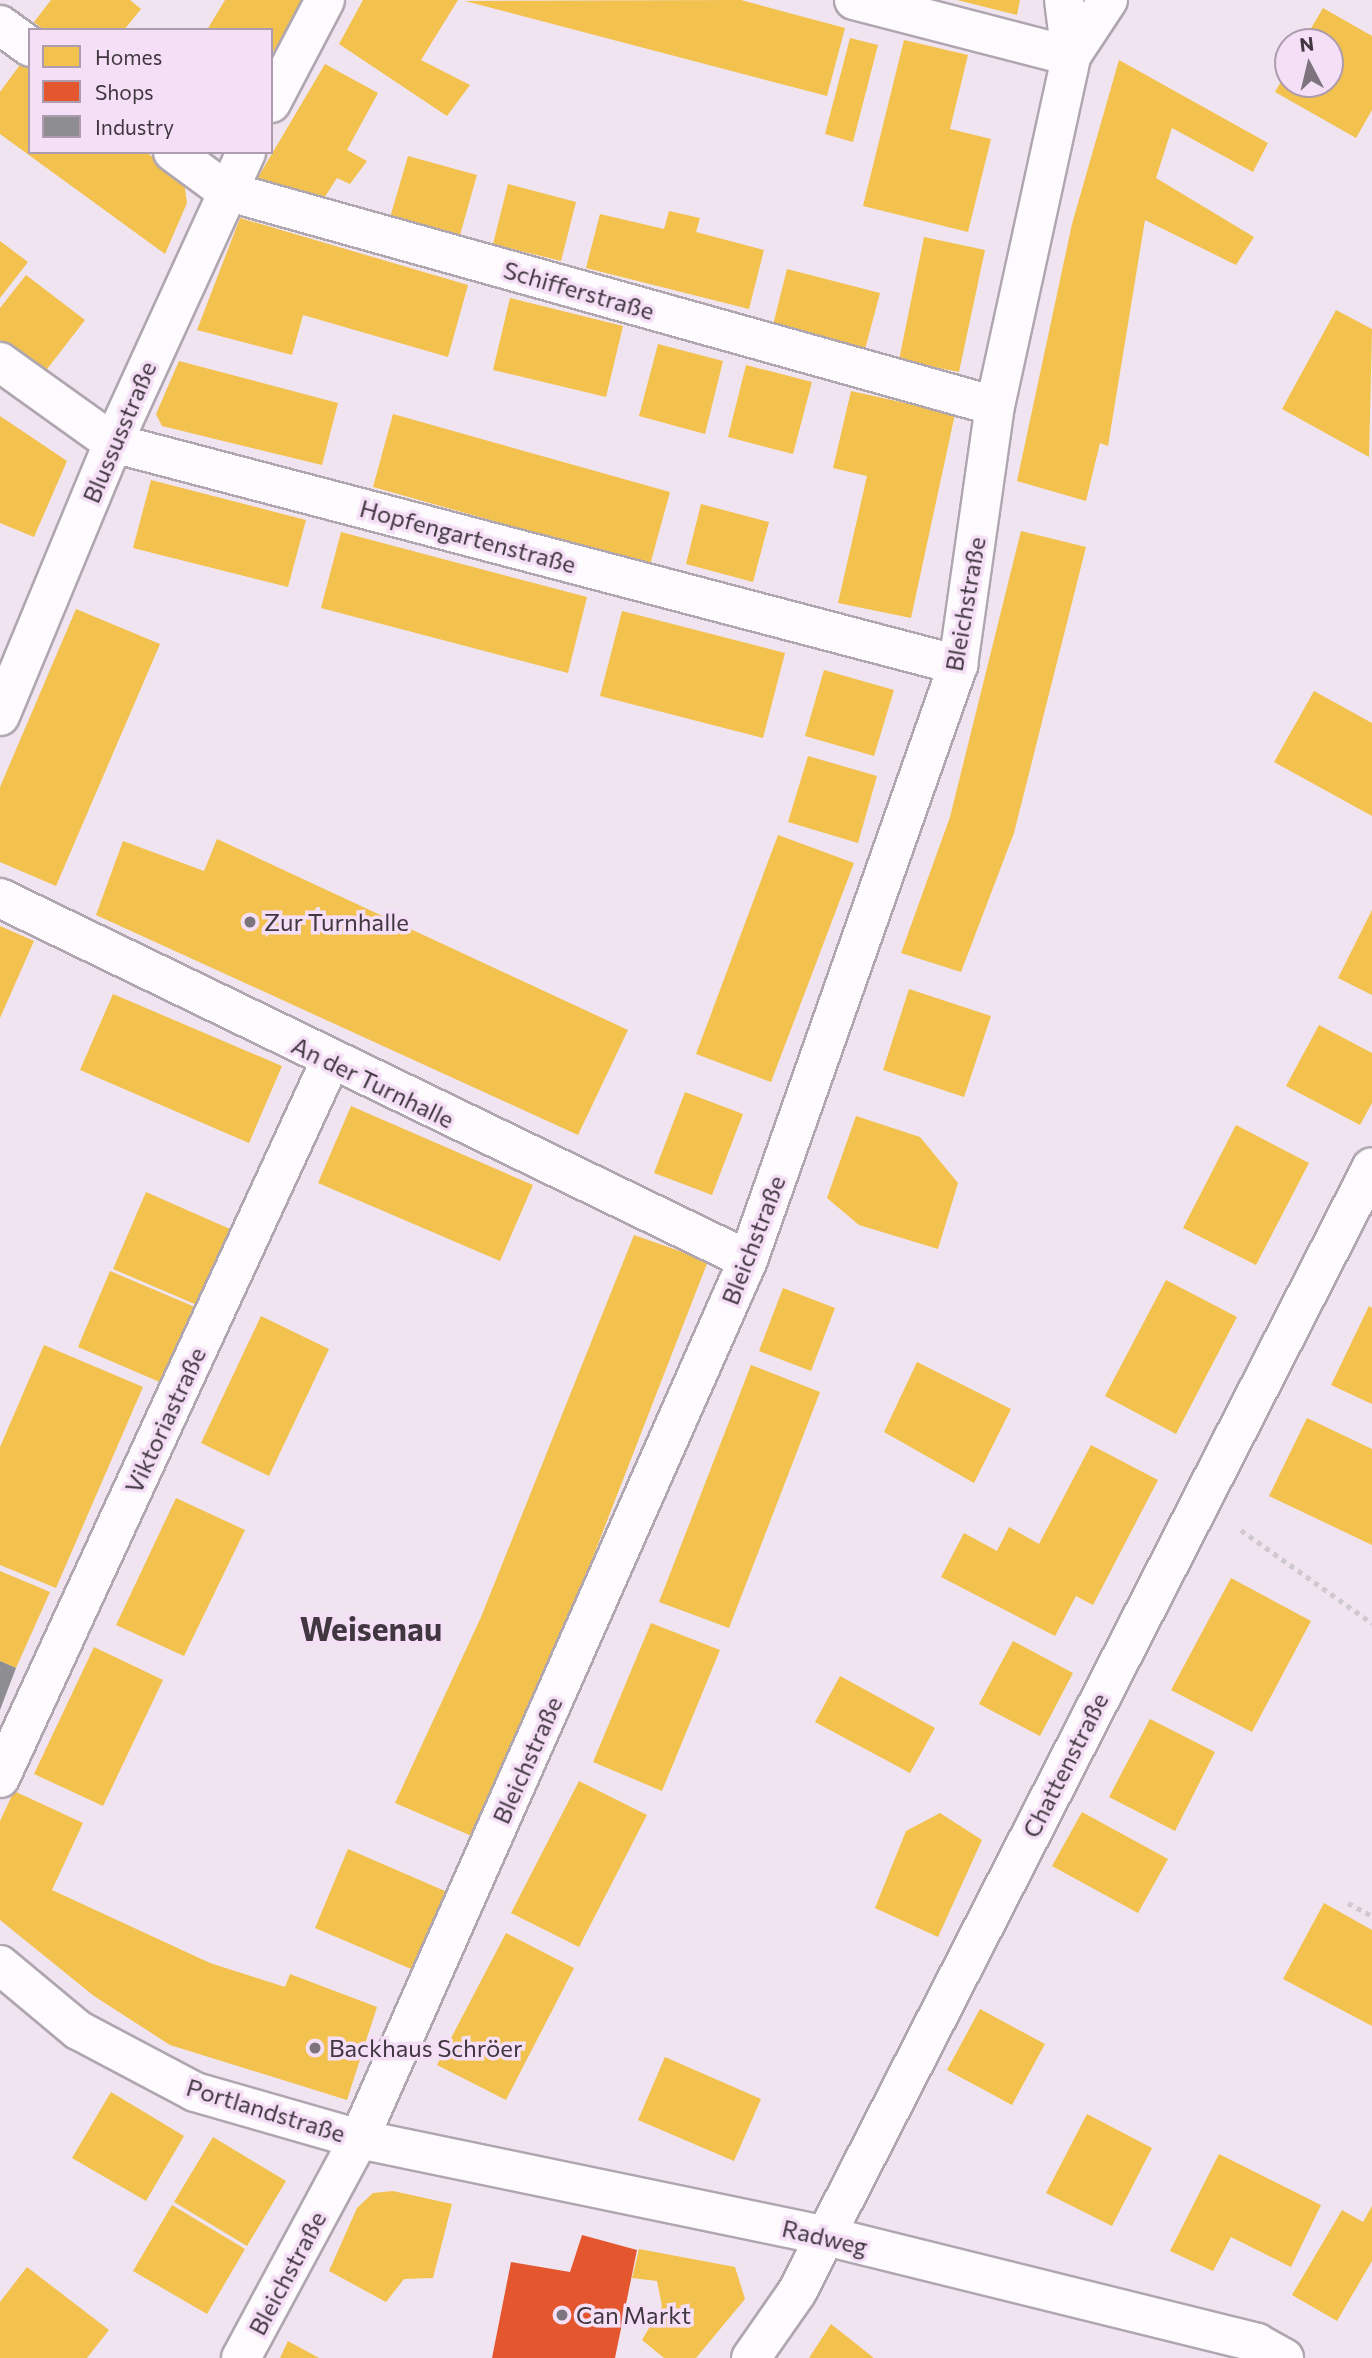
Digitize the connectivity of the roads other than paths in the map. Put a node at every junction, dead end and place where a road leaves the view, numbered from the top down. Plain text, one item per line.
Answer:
1 (325, 0) edge
2 (854, 0) edge
3 (1065, 0) edge
4 (1108, 0) edge
5 (0, 25) edge
6 (28, 46) edge
7 (1071, 56) junction
8 (273, 99) edge
9 (176, 154) edge
10 (245, 154) edge
11 (226, 191) junction
12 (0, 362) edge
13 (995, 407) junction
14 (113, 443) junction
15 (958, 665) junction
16 (0, 716) edge
17 (0, 898) edge
18 (330, 1062) junction
19 (1372, 1167) edge
20 (748, 1260) junction
21 (0, 1778) edge
22 (0, 1965) edge
23 (359, 2138) junction
24 (822, 2235) junction
25 (241, 2358) edge
26 (751, 2358) edge
27 (1284, 2358) edge

1 - 8 street
2 - 7 street
3 - 7 street
4 - 7 street
5 - 6 street
7 - 13 street, Bleichstraße
9 - 11 street, Schifferstraße
10 - 11 street, Blussusstraße
11 - 13 street, Schifferstraße
11 - 14 street, Blussusstraße
12 - 14 street, Hopfengartenstraße
13 - 15 street, Bleichstraße
14 - 15 street, Hopfengartenstraße
14 - 16 street, Blussusstraße
15 - 20 street, Bleichstraße
17 - 18 street, An der Turnhalle
18 - 20 street, An der Turnhalle
18 - 21 street, Viktoriastraße
19 - 24 street, Chattenstraße
20 - 23 street, Bleichstraße
22 - 23 street, Portlandstraße
23 - 24 street, Radweg
23 - 25 street, Bleichstraße
24 - 26 street, Chattenstraße
24 - 27 street, Radweg

